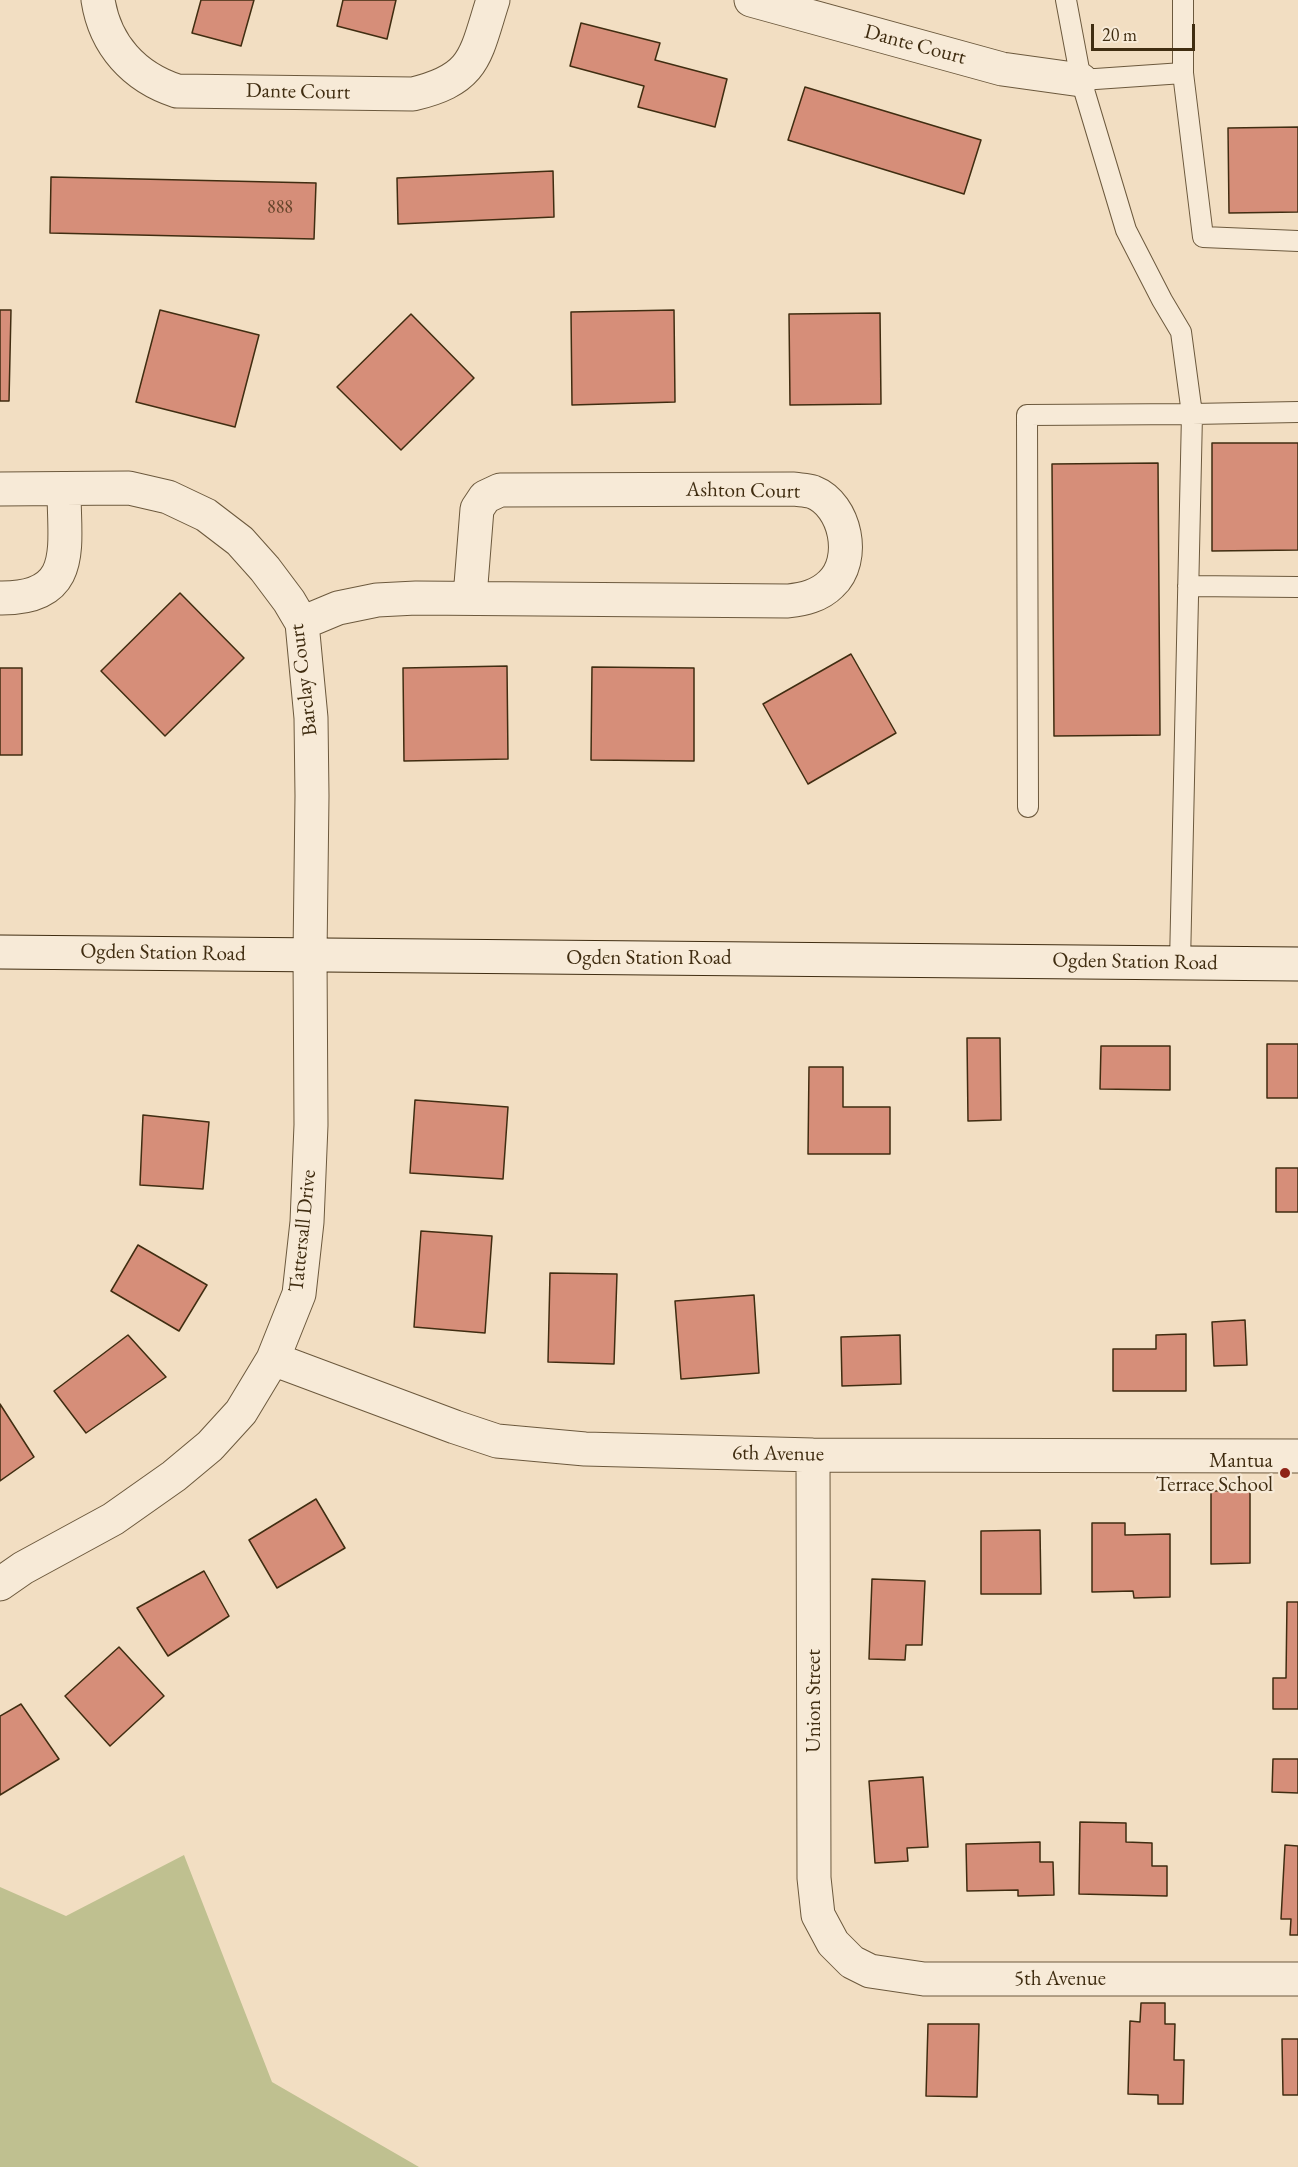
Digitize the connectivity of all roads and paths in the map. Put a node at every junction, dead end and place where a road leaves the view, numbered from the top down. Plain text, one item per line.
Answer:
1 (98, 0) edge
2 (493, 0) edge
3 (751, 0) edge
4 (1066, 0) edge
5 (1183, 0) edge
6 (1182, 72) junction
7 (1081, 80) junction
8 (1298, 241) edge
9 (1298, 412) edge
10 (1192, 414) junction
11 (0, 489) edge
12 (64, 490) junction
13 (1188, 586) junction
14 (1298, 587) edge
15 (470, 597) junction
16 (0, 598) edge
17 (302, 623) junction
18 (1028, 807) dead end
19 (0, 952) edge
20 (310, 955) junction
21 (1180, 963) junction
22 (1298, 964) edge
23 (273, 1359) junction
24 (813, 1455) junction
25 (1298, 1456) edge
26 (0, 1584) edge
27 (833, 1943) joint
28 (1298, 1979) edge

1 - 2 street, Dante Court
3 - 7 street, Dante Court
4 - 7 lane
5 - 6 lane
6 - 7 lane
6 - 8 lane
7 - 10 lane
9 - 10 lane
10 - 13 lane
10 - 18 lane
11 - 12 street, Barclay Court
12 - 16 street
12 - 17 street, Barclay Court
13 - 14 lane
13 - 21 lane
15 - 15 street, Ashton Court
15 - 17 street, Ashton Court
17 - 20 street, Barclay Court
19 - 20 street, Ogden Station Road
20 - 21 street, Ogden Station Road
20 - 23 street, Tattersall Drive
21 - 22 street, Ogden Station Road
23 - 24 street, 6th Avenue
23 - 26 street, Tattersall Drive
24 - 25 street, 6th Avenue
24 - 27 street, Union Street
27 - 28 street, 5th Avenue

